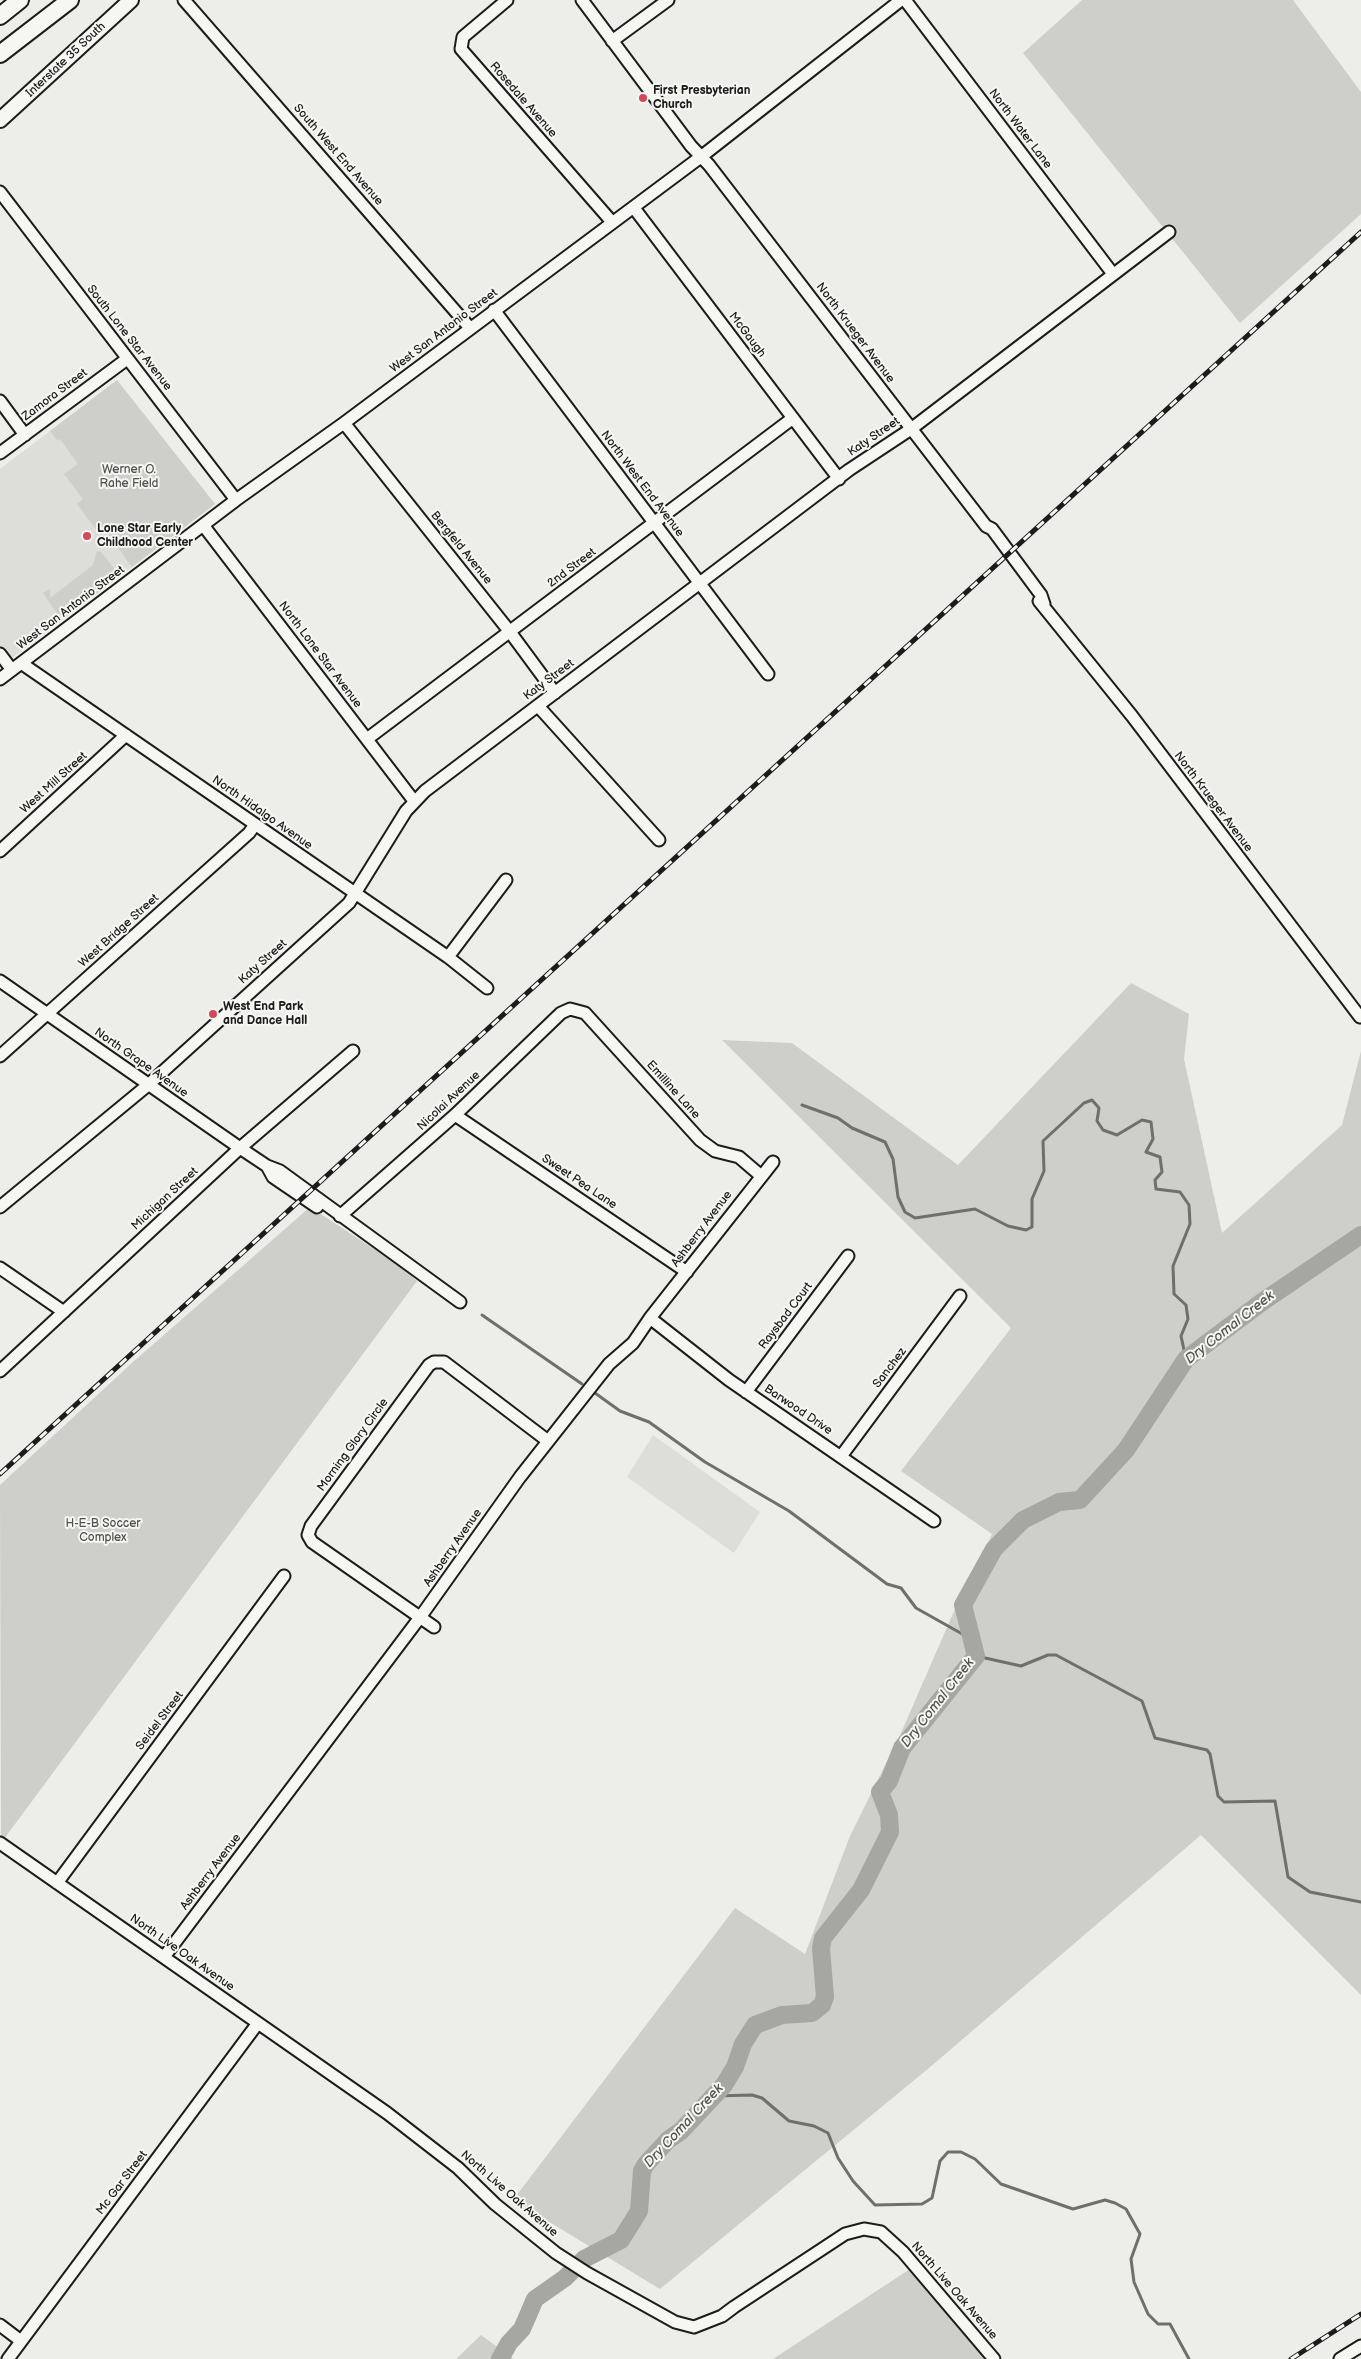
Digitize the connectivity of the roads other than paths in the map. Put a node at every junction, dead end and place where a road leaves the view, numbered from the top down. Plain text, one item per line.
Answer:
1 (20, 0) edge
2 (70, 0) edge
3 (131, 0) edge
4 (184, 0) edge
5 (508, 0) edge
6 (582, 0) edge
7 (668, 0) edge
8 (903, 0) edge
9 (0, 16) edge
10 (612, 41) junction
11 (0, 54) edge
12 (2, 118) edge
13 (702, 156) junction
14 (0, 192) edge
15 (634, 208) junction
16 (612, 222) junction
17 (1169, 232) dead end
18 (1113, 274) junction
19 (494, 310) junction
20 (470, 328) junction
21 (127, 359) junction
22 (0, 401) edge
23 (793, 418) junction
24 (344, 423) junction
25 (911, 429) junction
26 (25, 435) junction
27 (0, 453) edge
28 (839, 479) junction
29 (236, 500) junction
30 (654, 524) junction
31 (203, 525) junction
32 (700, 585) junction
33 (510, 632) junction
34 (0, 654) edge
35 (17, 667) junction
36 (768, 674) dead end
37 (0, 679) edge
38 (555, 693) junction
39 (538, 706) junction
40 (126, 735) junction
41 (367, 739) junction
42 (414, 802) junction
43 (254, 826) junction
44 (660, 840) dead end
45 (0, 851) edge
46 (506, 880) dead end
47 (355, 894) junction
48 (448, 957) junction
49 (0, 981) edge
50 (486, 988) dead end
51 (576, 1009) joint
52 (47, 1014) junction
53 (1360, 1017) edge
54 (353, 1051) dead end
55 (0, 1056) edge
56 (148, 1085) junction
57 (455, 1115) junction
58 (240, 1148) junction
59 (773, 1162) dead end
60 (760, 1175) junction
61 (0, 1207) edge
62 (340, 1216) junction
63 (848, 1256) dead end
64 (0, 1268) edge
65 (687, 1272) junction
66 (960, 1296) dead end
67 (460, 1302) dead end
68 (64, 1312) junction
69 (650, 1318) junction
70 (0, 1371) edge
71 (746, 1392) junction
72 (548, 1441) junction
73 (842, 1456) junction
74 (934, 1520) dead end
75 (284, 1576) dead end
76 (421, 1616) junction
77 (434, 1627) dead end
78 (0, 1843) edge
79 (57, 1883) junction
80 (164, 1957) junction
81 (258, 2022) junction
82 (0, 2325) edge
83 (22, 2341) junction
84 (1361, 2346) edge
85 (8, 2359) edge
86 (994, 2359) edge
87 (1340, 2359) edge

1 - 9 highway
2 - 11 highway
3 - 12 main road, Interstate 35 South
4 - 20 street, South West End Avenue
5 - 16 street, Rosedale Avenue
6 - 10 street, North Krueger Avenue
7 - 10 street
8 - 13 street, West San Antonio Street
8 - 18 street, North Water Lane
10 - 13 street, North Krueger Avenue
13 - 15 street, West San Antonio Street
13 - 25 street, North Krueger Avenue
14 - 21 street, South Lone Star Avenue
15 - 16 street, West San Antonio Street
15 - 23 street, McGaugh
16 - 19 street, West San Antonio Street
17 - 18 street, Katy Street
18 - 25 street, Katy Street
19 - 20 street, West San Antonio Street
19 - 30 street, North West End Avenue
20 - 24 street, West San Antonio Street
21 - 26 street, Zamora Street
21 - 29 street, South Lone Star Avenue
22 - 26 street
23 - 28 street, McGaugh
23 - 30 street, 2nd Street
24 - 29 street, West San Antonio Street
24 - 33 street, Bergfeld Avenue
25 - 28 street, Katy Street
25 - 53 street, North Krueger Avenue
26 - 27 street, Zamora Street
28 - 32 street, Katy Street
29 - 31 street, West San Antonio Street
30 - 32 street, North West End Avenue
30 - 33 street, 2nd Street
31 - 35 street, West San Antonio Street
31 - 41 street, North Lone Star Avenue
32 - 36 street, North West End Avenue
32 - 38 street, Katy Street
33 - 38 street, Bergfeld Avenue
33 - 41 street, 2nd Street
34 - 35 street, North Hidalgo Avenue
35 - 37 street, West San Antonio Street
35 - 40 street, North Hidalgo Avenue
38 - 39 street, Katy Street
39 - 42 street, Katy Street
39 - 44 street
40 - 43 street, North Hidalgo Avenue
40 - 45 street, West Mill Street
41 - 42 street, North Lone Star Avenue
42 - 47 street, Katy Street
43 - 47 street, North Hidalgo Avenue
43 - 52 street, West Bridge Street
46 - 48 street
47 - 48 street, North Hidalgo Avenue
47 - 56 street, Katy Street
48 - 50 street, North Hidalgo Avenue
49 - 52 street, North Grape Avenue
51 - 57 street, Nicolai Avenue
51 - 60 street, Emilline Lane
52 - 55 street, West Bridge Street
52 - 56 street, North Grape Avenue
54 - 58 street, Michigan Street
56 - 58 street, North Grape Avenue
56 - 61 street, Katy Street
57 - 62 street, Nicolai Avenue
57 - 65 street, Sweet Pea Lane
58 - 62 street, North Grape Avenue
58 - 68 street, Michigan Street
59 - 60 street, Ashberry Avenue
60 - 65 street, Ashberry Avenue
62 - 67 street, North Grape Avenue
63 - 71 street, Raysbad Court
64 - 68 street
65 - 69 street, Ashberry Avenue
66 - 73 street, Sanchez
68 - 70 street, Michigan Street
69 - 71 street, Barwood Drive
69 - 72 street, Ashberry Avenue
71 - 73 street, Barwood Drive
72 - 76 street, Ashberry Avenue
72 - 76 street, Morning Glory Circle
73 - 74 street, Barwood Drive
75 - 79 street, Seidel Street
76 - 77 street, Morning Glory Circle
76 - 80 street, Ashberry Avenue
78 - 79 street, North Live Oak Avenue
79 - 80 street, North Live Oak Avenue
80 - 81 street, North Live Oak Avenue
81 - 83 street, Mc Gar Street
81 - 86 street, North Live Oak Avenue
82 - 83 street
83 - 85 street, Mc Gar Street
84 - 87 street

